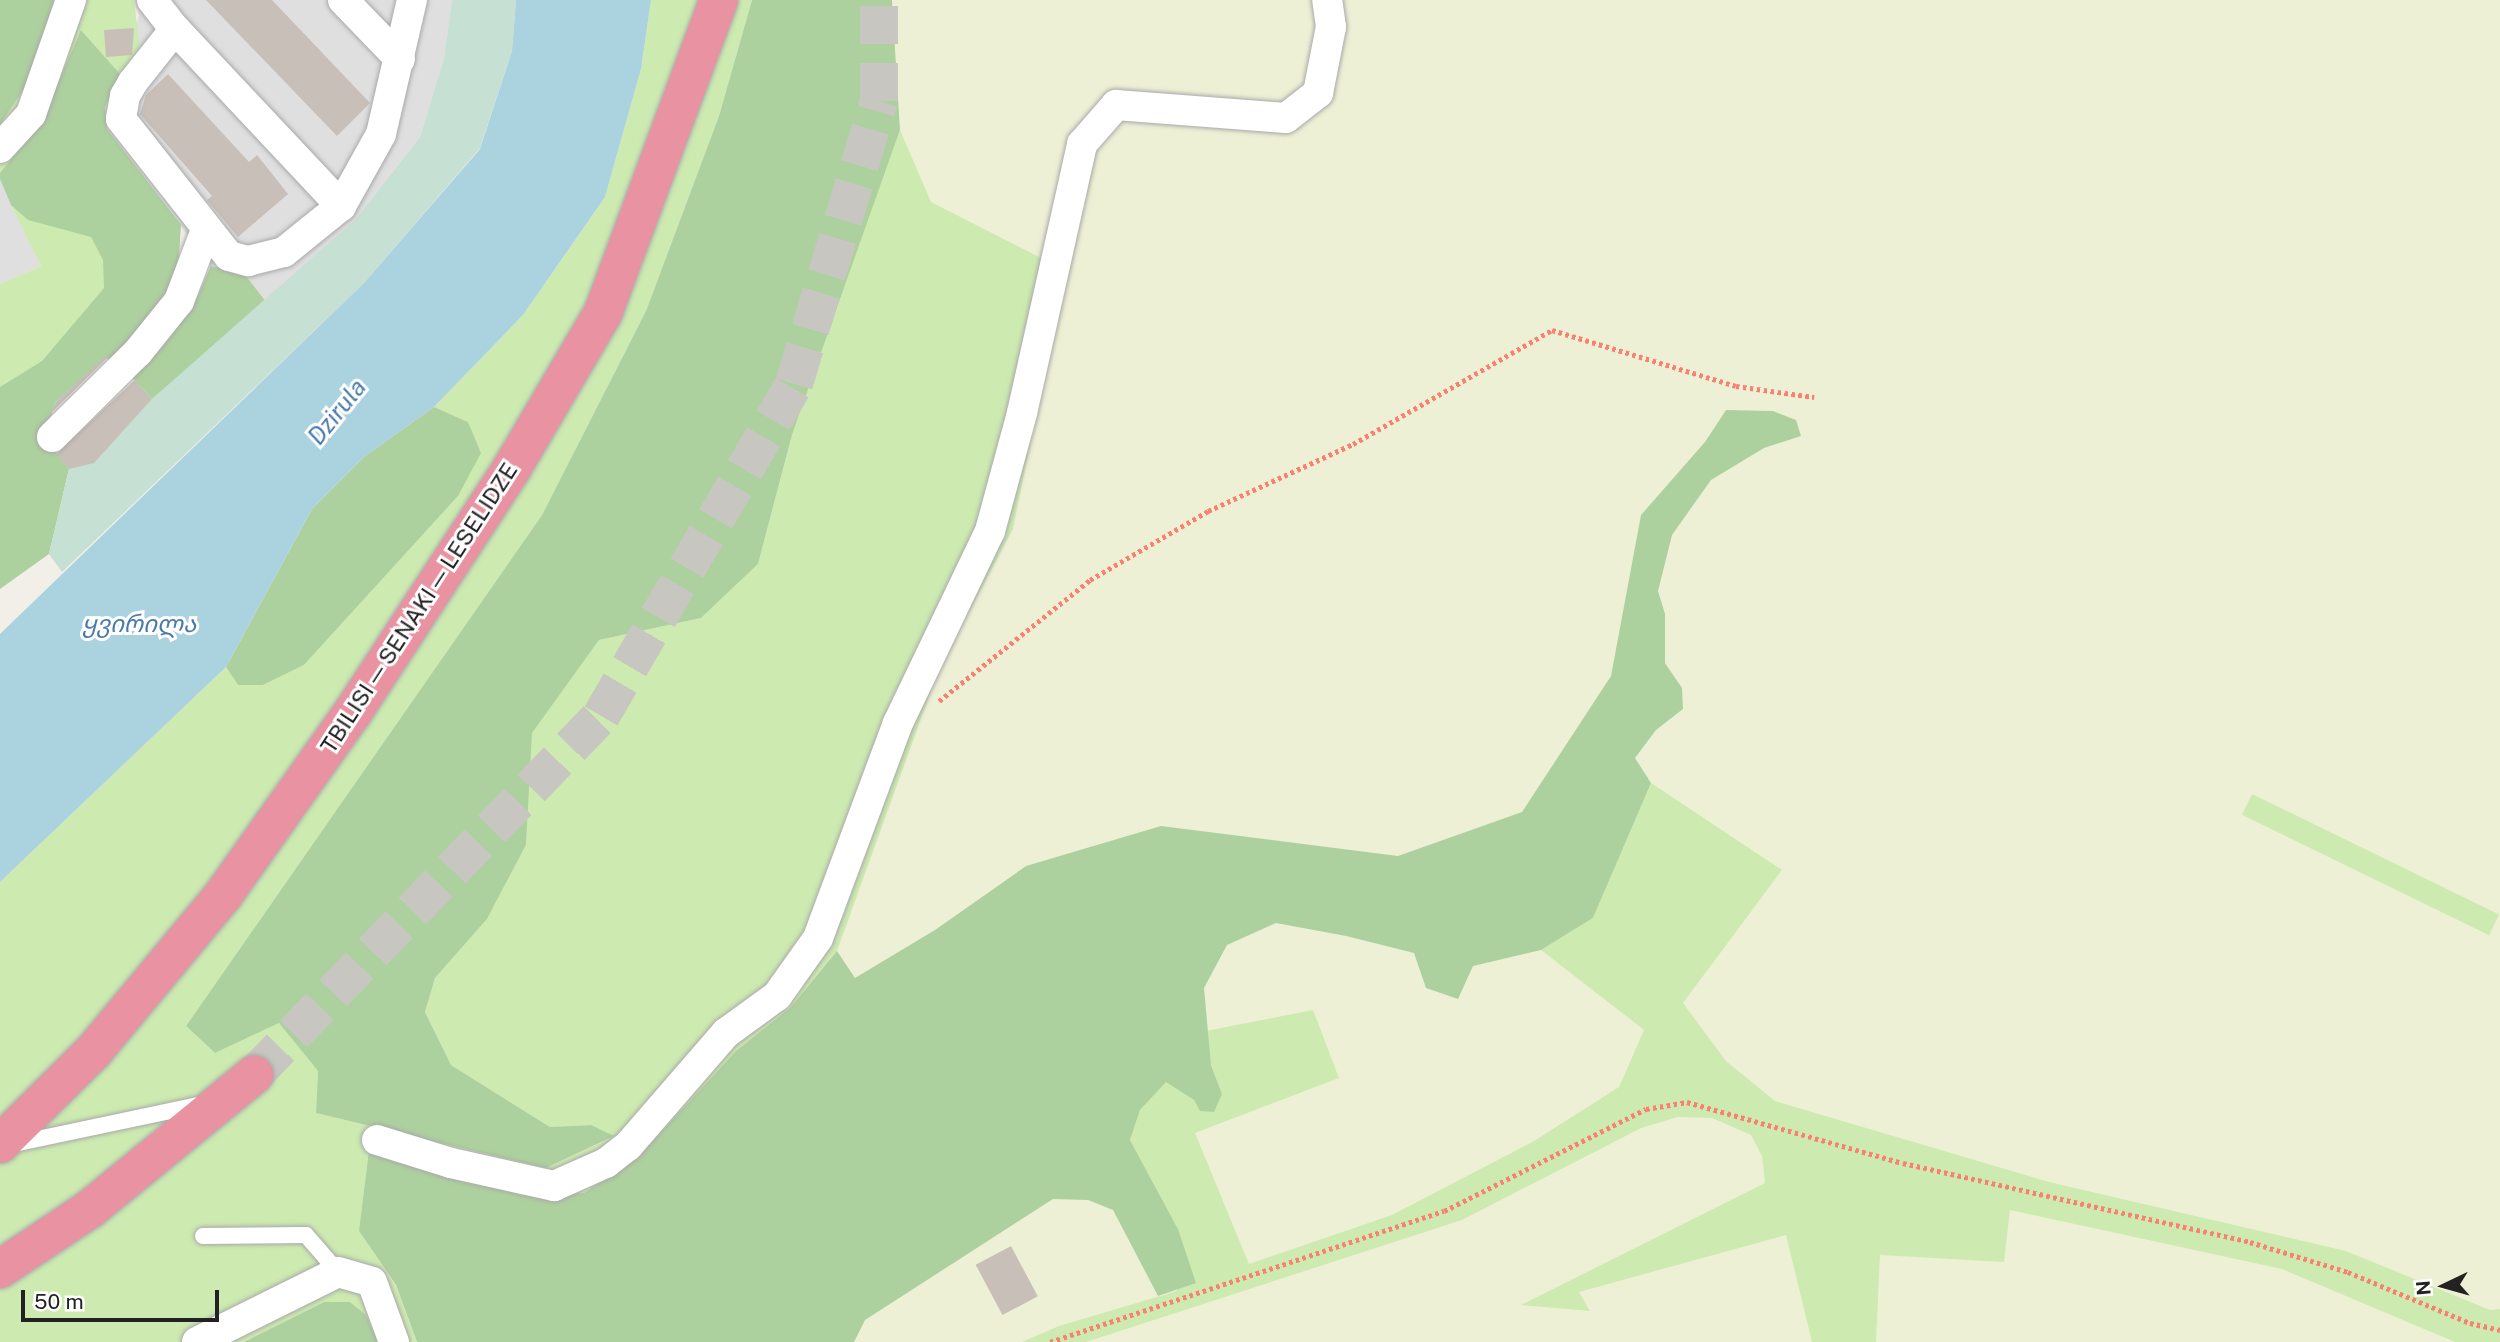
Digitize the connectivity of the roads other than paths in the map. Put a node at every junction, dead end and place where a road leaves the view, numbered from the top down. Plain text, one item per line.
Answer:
1 (71, 0) edge
2 (152, 0) edge
3 (343, 0) edge
4 (412, 0) edge
5 (719, 0) edge
6 (1327, 0) edge
7 (175, 29) junction
8 (400, 59) junction
9 (0, 148) edge
10 (341, 206) junction
11 (206, 230) junction
12 (52, 437) dead end
13 (254, 1075) tunnel mouth
14 (226, 1099) junction
15 (377, 1140) dead end
16 (0, 1146) edge
17 (203, 1236) dead end
18 (0, 1269) edge
19 (338, 1272) junction
20 (197, 1342) edge
21 (394, 1342) edge

1 - 9 street
2 - 7 street
3 - 8 street
4 - 8 street
5 - 16 highway, TBILISI — SENAKI — LESELIDZE
6 - 15 street
7 - 10 street
7 - 11 street
8 - 10 street
10 - 11 street
11 - 12 street
13 - 14 highway
14 - 16 lane
14 - 18 highway
17 - 19 lane
19 - 20 street
19 - 21 street

